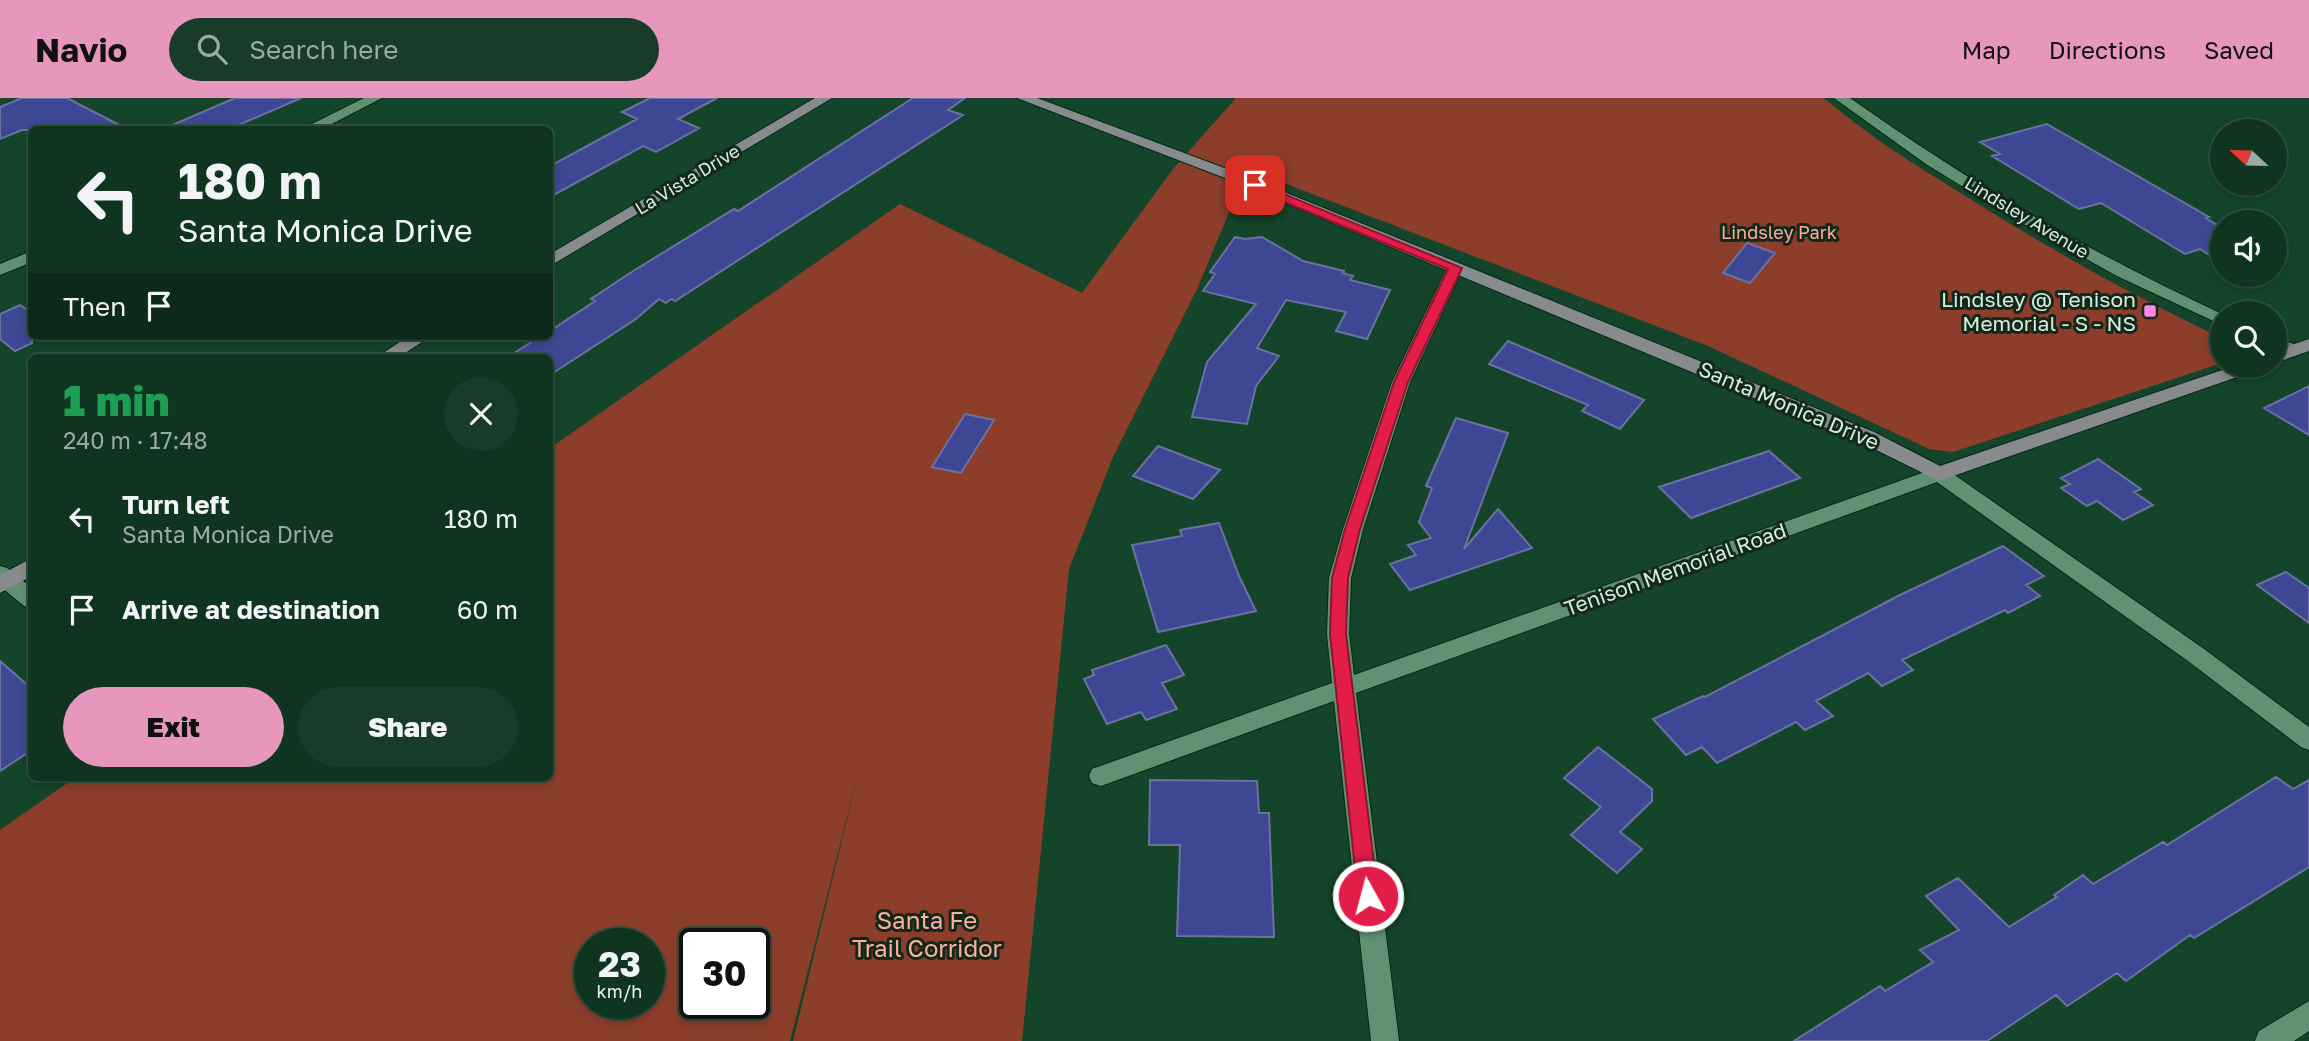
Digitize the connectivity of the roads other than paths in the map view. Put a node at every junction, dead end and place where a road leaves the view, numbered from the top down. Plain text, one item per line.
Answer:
1 (375, 98) edge
2 (825, 98) edge
3 (1024, 98) edge
4 (1841, 98) edge
5 (315, 126) edge
6 (28, 258) edge
7 (553, 259) edge
8 (1455, 268) junction
9 (0, 270) edge
10 (2210, 314) edge
11 (415, 340) edge
12 (2287, 346) edge
13 (2304, 351) edge
14 (391, 354) edge
15 (2216, 378) edge
16 (1940, 474) junction
17 (28, 568) edge
18 (2, 580) edge
19 (28, 597) edge
20 (1344, 687) junction
21 (2309, 740) edge
22 (1101, 776) dead end
23 (2309, 1015) edge
24 (1385, 1041) edge
25 (2269, 1041) edge

1 - 5 street
2 - 7 street, La Vista Drive
3 - 8 street, Santa Monica Drive
4 - 10 street, Lindsley Avenue
6 - 9 street
8 - 16 street, Santa Monica Drive
8 - 20 street
11 - 14 street
12 - 13 street
15 - 16 street, Tenison Memorial Road
16 - 20 street, Tenison Memorial Road
16 - 21 street, Santa Monica Drive
17 - 18 street
18 - 19 street
20 - 22 street, Tenison Memorial Road
20 - 24 street
23 - 25 street

